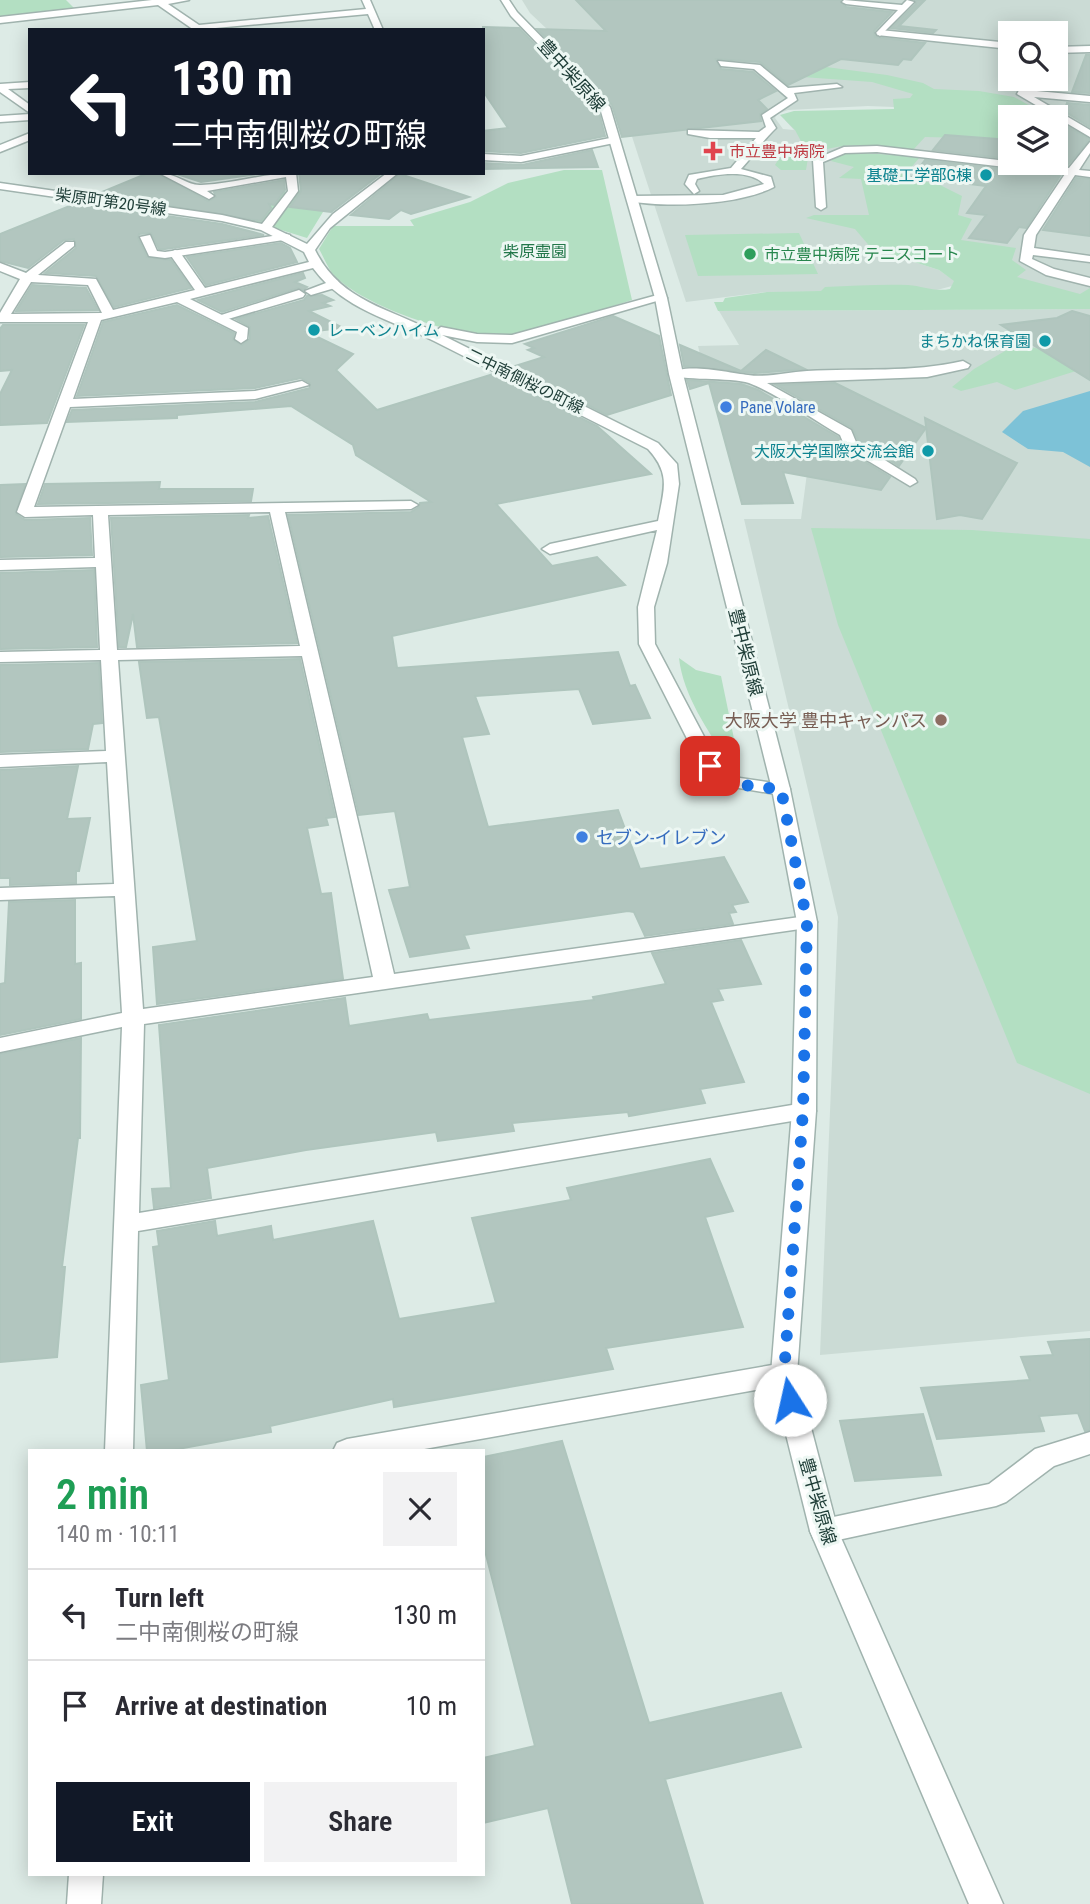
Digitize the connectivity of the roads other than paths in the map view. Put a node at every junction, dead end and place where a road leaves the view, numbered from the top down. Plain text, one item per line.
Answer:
1 (185, 0) edge
2 (366, 0) edge
3 (505, 0) edge
4 (911, 0) edge
5 (158, 1) edge
6 (846, 2) dead end
7 (904, 8) junction
8 (370, 11) junction
9 (48, 15) junction
10 (0, 20) edge
11 (56, 22) dead end
12 (198, 28) edge
13 (208, 28) edge
14 (378, 28) edge
15 (998, 45) edge
16 (1090, 49) edge
17 (1068, 50) edge
18 (721, 63) dead end
19 (28, 85) edge
20 (0, 88) edge
21 (837, 88) dead end
22 (787, 91) junction
23 (1020, 92) joint
24 (1090, 99) edge
25 (28, 109) edge
26 (28, 117) edge
27 (0, 119) edge
28 (692, 132) dead end
29 (1090, 134) edge
30 (0, 135) edge
31 (761, 135) junction
32 (27, 137) edge
33 (615, 139) junction
34 (1090, 145) edge
35 (0, 149) edge
36 (485, 158) edge
37 (734, 171) junction
38 (1072, 172) junction
39 (1090, 174) edge
40 (168, 175) edge
41 (279, 175) edge
42 (290, 175) edge
43 (392, 175) edge
44 (0, 186) edge
45 (16, 188) junction
46 (199, 189) junction
47 (694, 191) dead end
48 (0, 195) edge
49 (632, 199) junction
50 (821, 207) dead end
51 (222, 218) junction
52 (265, 228) junction
53 (146, 237) dead end
54 (286, 237) junction
55 (70, 244) dead end
56 (1027, 251) junction
57 (175, 253) junction
58 (312, 257) junction
59 (1090, 259) edge
60 (0, 267) edge
61 (27, 278) junction
62 (1090, 282) edge
63 (334, 284) junction
64 (202, 292) junction
65 (179, 298) junction
66 (661, 298) junction
67 (102, 317) junction
68 (1, 318) edge
69 (218, 318) junction
70 (414, 326) junction
71 (241, 340) dead end
72 (963, 365) dead end
73 (676, 374) junction
74 (753, 380) junction
75 (302, 385) dead end
76 (67, 403) junction
77 (910, 482) dead end
78 (411, 505) dead end
79 (277, 509) junction
80 (100, 513) junction
81 (665, 524) junction
82 (550, 549) dead end
83 (103, 562) junction
84 (0, 565) edge
85 (309, 651) junction
86 (110, 653) junction
87 (0, 657) edge
88 (116, 756) junction
89 (0, 761) edge
90 (781, 789) junction
91 (125, 890) junction
92 (0, 894) edge
93 (807, 922) junction
94 (385, 981) junction
95 (133, 1018) junction
96 (0, 1045) edge
97 (803, 1111) junction
98 (126, 1224) junction
99 (784, 1374) junction
100 (1090, 1443) edge
101 (119, 1449) edge
102 (358, 1449) edge
103 (824, 1531) junction
104 (86, 1876) edge
105 (84, 1904) edge
106 (986, 1904) edge

1 - 5 street
2 - 8 street
3 - 33 street, 豊中柴原線
4 - 7 street
5 - 9 street
5 - 12 street
6 - 7 street
7 - 15 street
8 - 13 street
8 - 14 street
9 - 10 street
9 - 11 street
16 - 17 street
18 - 22 street
19 - 20 street
20 - 25 street
21 - 22 street
22 - 31 street
23 - 24 street
23 - 29 street
26 - 27 street
28 - 31 street
30 - 32 street
31 - 37 street
32 - 35 street
33 - 36 street
33 - 49 street, 豊中柴原線
34 - 38 street
37 - 47 street
37 - 49 street
38 - 39 street
38 - 50 street
38 - 56 street
40 - 46 street
41 - 46 street
42 - 52 street
43 - 58 street
44 - 45 street, 柴原町第20号線
45 - 48 street
45 - 51 street, 柴原町第20号線
46 - 51 street
49 - 66 street, 豊中柴原線
51 - 52 street, 柴原町第20号線
52 - 54 street, 二中南側桜の町線
53 - 57 street
54 - 57 street
54 - 58 street, 二中南側桜の町線
55 - 61 street
56 - 59 street
56 - 62 street
57 - 64 street
58 - 63 street, 二中南側桜の町線
58 - 64 street
60 - 61 street
61 - 67 street
61 - 68 street
63 - 69 street
63 - 70 street, 二中南側桜の町線
64 - 65 street
65 - 67 street
65 - 69 street
66 - 70 street
66 - 73 street, 豊中柴原線
67 - 68 street
67 - 76 street
69 - 71 street
70 - 81 street, 二中南側桜の町線
72 - 74 street
73 - 74 street
73 - 90 street, 豊中柴原線
74 - 77 street
75 - 76 street
76 - 80 street
78 - 79 street
79 - 80 street
79 - 85 street
80 - 83 street
81 - 82 street
81 - 90 street, 二中南側桜の町線
83 - 84 street
83 - 86 street
85 - 86 street
85 - 94 street
86 - 87 street
86 - 88 street
88 - 89 street
88 - 91 street
90 - 93 street, 豊中柴原線
91 - 92 street
91 - 95 street
93 - 94 street
93 - 97 street, 豊中柴原線
94 - 95 street
95 - 96 street
95 - 98 street
97 - 98 street
97 - 99 street, 豊中柴原線
98 - 101 street
99 - 102 street
99 - 103 street, 豊中柴原線
100 - 103 street
103 - 106 street, 豊中柴原線
104 - 105 street

